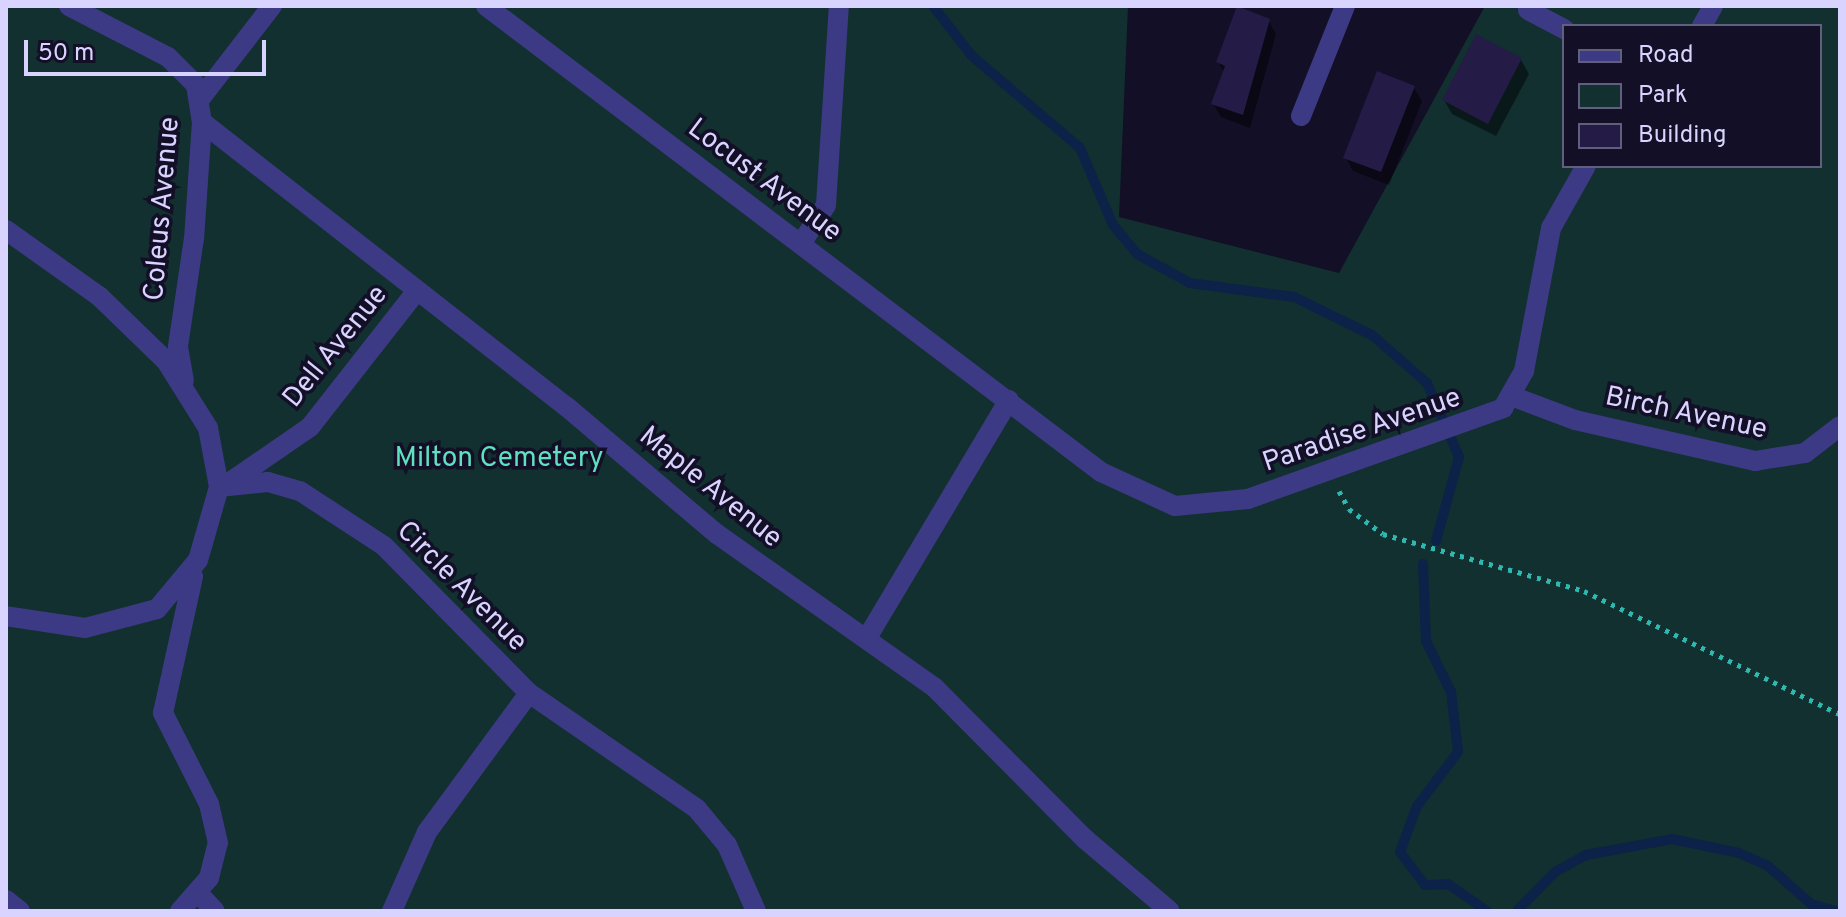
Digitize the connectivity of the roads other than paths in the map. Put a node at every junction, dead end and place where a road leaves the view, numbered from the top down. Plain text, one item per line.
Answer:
1 (69, 6) edge
2 (272, 6) edge
3 (486, 6) edge
4 (839, 6) edge
5 (1345, 6) edge
6 (1713, 6) edge
7 (1528, 10) dead end
8 (1703, 24) edge
9 (1562, 28) edge
10 (200, 99) junction
11 (1301, 116) dead end
12 (202, 122) junction
13 (1585, 168) edge
14 (6, 230) edge
15 (801, 244) junction
16 (416, 292) junction
17 (189, 392) junction
18 (1514, 397) junction
19 (1009, 400) junction
20 (1840, 426) edge
21 (219, 487) junction
22 (198, 560) junction
23 (6, 616) edge
24 (867, 638) junction
25 (529, 693) junction
26 (199, 894) junction
27 (6, 900) edge
28 (20, 911) edge
29 (180, 911) edge
30 (215, 911) edge
31 (392, 911) edge
32 (756, 911) edge
33 (1170, 911) edge

1 - 10 street, Coleus Avenue
2 - 10 street
3 - 15 street, Locust Avenue
4 - 15 street
5 - 11 street
6 - 8 street
7 - 9 street
10 - 12 street, Coleus Avenue
12 - 16 street, Maple Avenue
12 - 17 street, Coleus Avenue
13 - 18 street
14 - 17 street
15 - 19 street, Locust Avenue
16 - 21 street, Dell Avenue
16 - 24 street, Maple Avenue
17 - 21 street
18 - 19 street, Paradise Avenue
18 - 20 street, Birch Avenue
19 - 24 street
21 - 22 street
21 - 25 street, Circle Avenue
22 - 23 street
22 - 26 street
24 - 33 street, Maple Avenue
25 - 31 street, Circle Avenue
25 - 32 street, Circle Avenue
26 - 29 street
26 - 30 street
27 - 28 street

